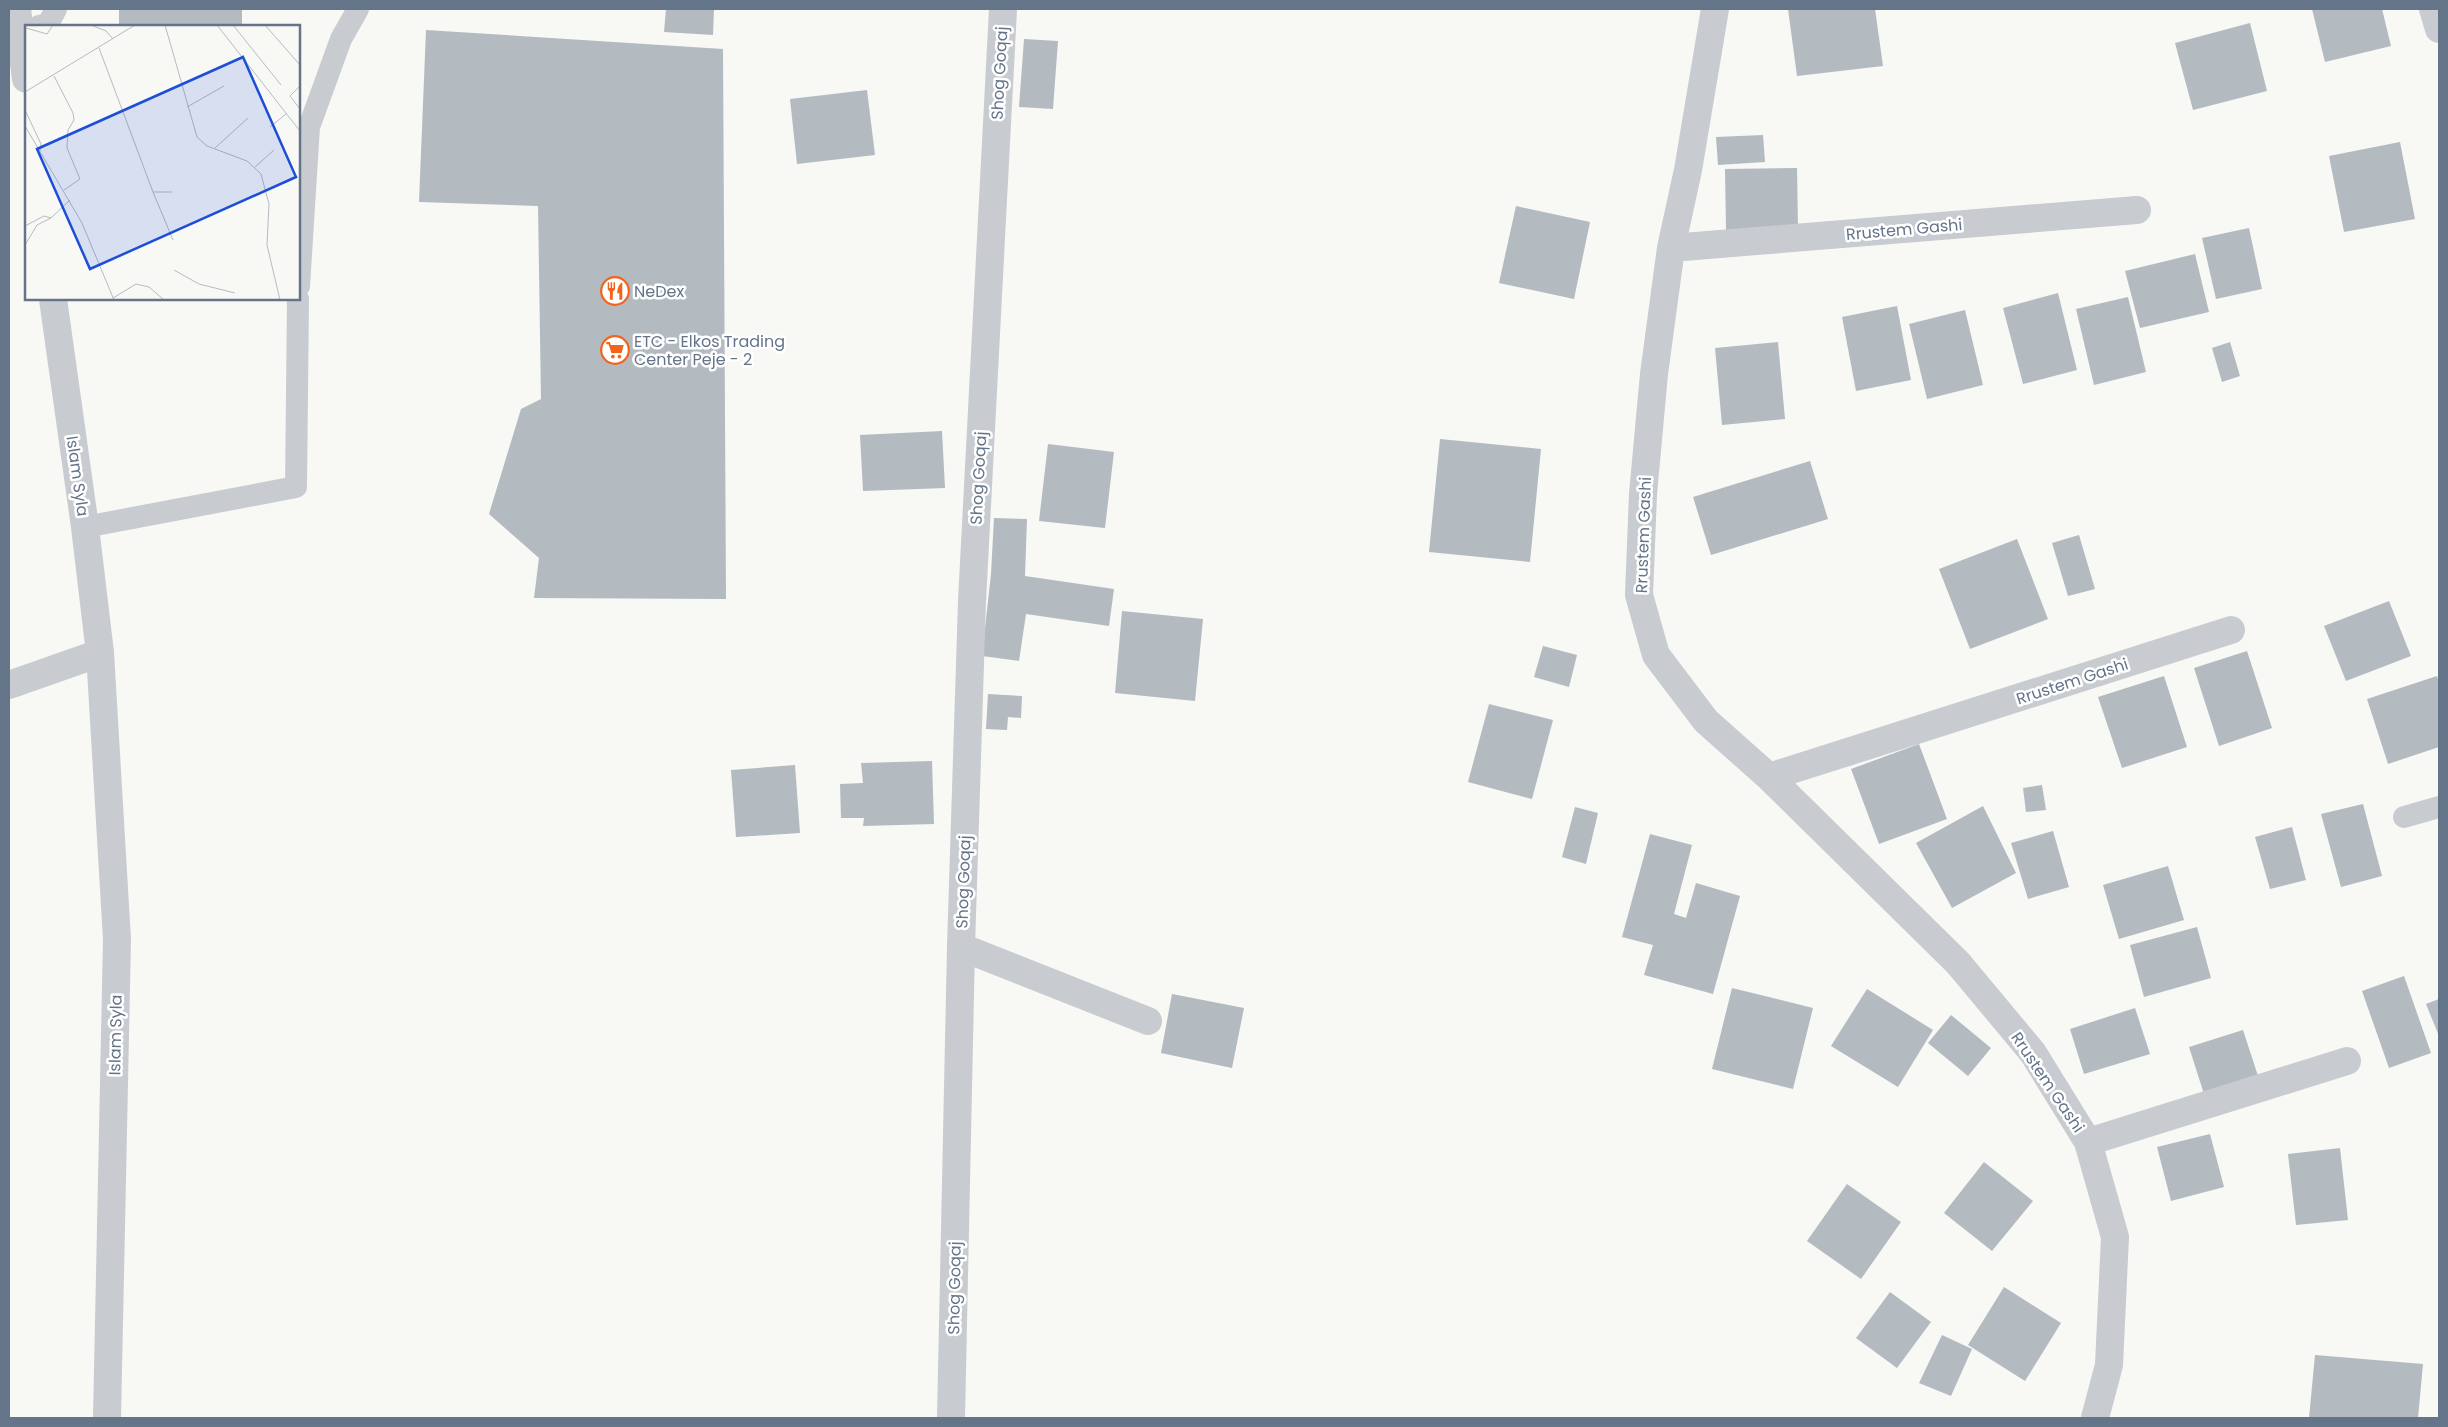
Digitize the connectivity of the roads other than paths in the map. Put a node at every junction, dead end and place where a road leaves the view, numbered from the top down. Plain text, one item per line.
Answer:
1 (56, 9) edge
2 (358, 9) edge
3 (1003, 9) edge
4 (1715, 9) edge
5 (2433, 9) edge
6 (26, 24) edge
7 (2439, 29) edge
8 (2137, 210) dead end
9 (1671, 248) junction
10 (300, 270) edge
11 (54, 300) edge
12 (298, 300) edge
13 (86, 527) junction
14 (2231, 630) dead end
15 (100, 653) junction
16 (9, 685) edge
17 (1770, 777) junction
18 (2439, 807) edge
19 (2404, 817) dead end
20 (961, 947) junction
21 (1148, 1021) dead end
22 (2347, 1061) dead end
23 (2088, 1142) junction
24 (107, 1418) edge
25 (951, 1418) edge
26 (2095, 1418) edge

1 - 6 lane
2 - 10 lane
3 - 20 street, Shog Goqaj
4 - 9 street, Rrustem Gashi
5 - 7 street
8 - 9 street, Rrustem Gashi
9 - 17 street, Rrustem Gashi
11 - 13 street, Islam Syla
12 - 13 lane
13 - 15 street, Islam Syla
14 - 17 street, Rrustem Gashi
15 - 16 street
15 - 24 street, Islam Syla
17 - 23 street, Rrustem Gashi
18 - 19 lane
20 - 21 street, Shog Goqaj
20 - 25 street, Shog Goqaj
22 - 23 street
23 - 26 street, Rrustem Gashi

